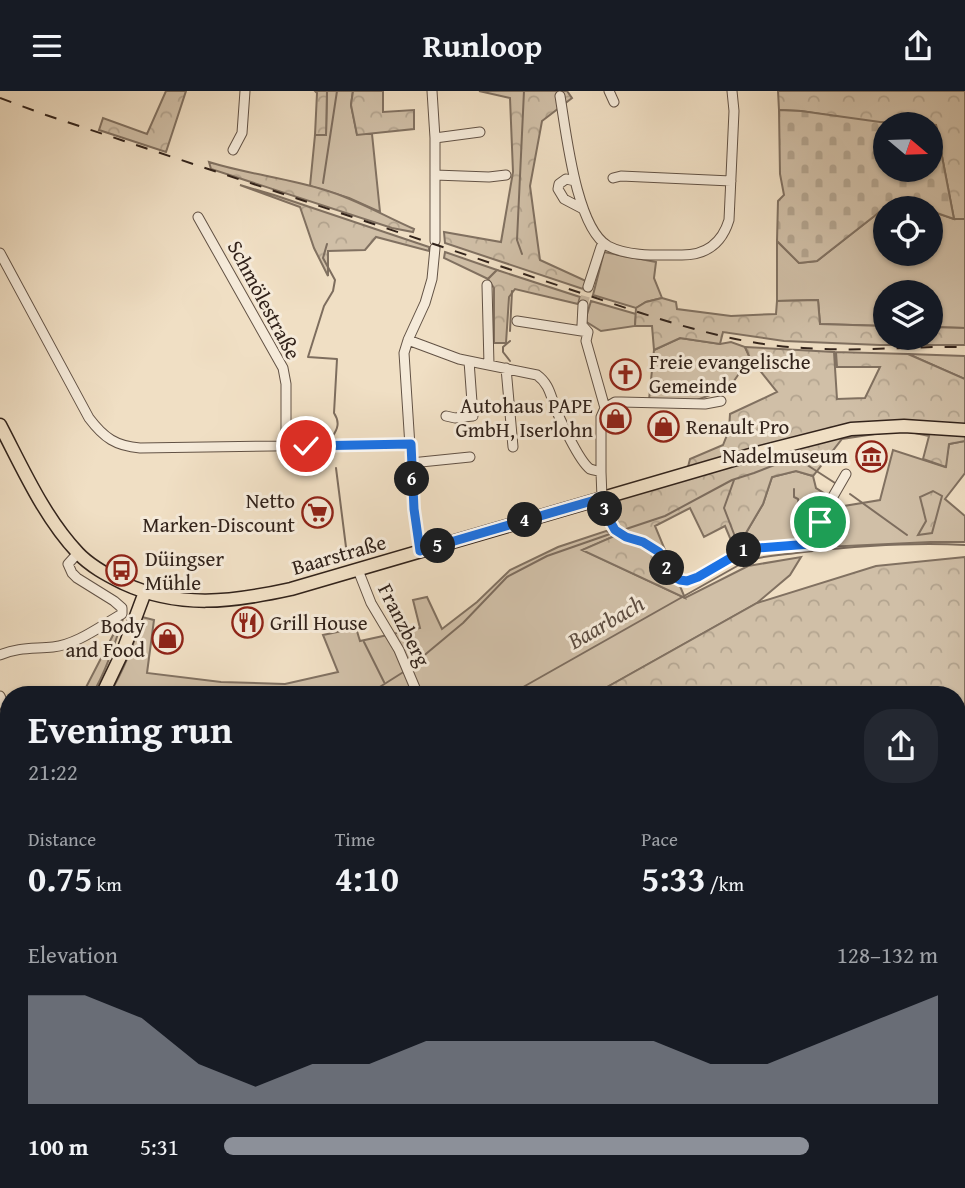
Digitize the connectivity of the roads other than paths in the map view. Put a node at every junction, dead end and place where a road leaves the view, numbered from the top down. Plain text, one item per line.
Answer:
1 (245, 91) edge
2 (432, 91) edge
3 (609, 91) edge
4 (732, 91) edge
5 (560, 96) dead end
6 (614, 101) dead end
7 (480, 132) dead end
8 (435, 138) junction
9 (233, 150) dead end
10 (435, 175) junction
11 (506, 175) dead end
12 (613, 178) dead end
13 (575, 181) junction
14 (731, 181) junction
15 (583, 209) junction
16 (198, 217) dead end
17 (604, 243) junction
18 (0, 253) edge
19 (487, 285) dead end
20 (589, 287) tunnel mouth
21 (583, 305) tunnel mouth
22 (517, 321) dead end
23 (587, 332) junction
24 (408, 340) junction
25 (469, 362) junction
26 (489, 365) junction
27 (506, 368) junction
28 (721, 401) dead end
29 (605, 408) junction
30 (446, 417) dead end
31 (0, 425) edge
32 (965, 430) edge
33 (411, 444) junction
34 (286, 446) junction
35 (513, 447) dead end
36 (470, 457) dead end
37 (411, 463) junction
38 (601, 472) junction
39 (846, 474) dead end
40 (602, 498) junction
41 (420, 551) junction
42 (78, 553) junction
43 (358, 570) junction
44 (145, 592) junction
45 (0, 655) edge
46 (106, 686) edge
47 (414, 686) edge

1 - 9 street
2 - 8 street
3 - 6 street
4 - 14 street
5 - 13 street
7 - 8 street
8 - 10 street
10 - 11 street
10 - 24 street
12 - 14 street
13 - 15 street
13 - 15 street
14 - 17 street
15 - 17 street
16 - 34 street, Schmölestraße
17 - 20 street
18 - 34 street
19 - 26 street
21 - 23 street
22 - 23 street
23 - 29 street
24 - 25 street
24 - 33 street
25 - 26 street
25 - 30 street
26 - 27 street
27 - 35 street
27 - 38 street
28 - 29 street
29 - 38 street
31 - 42 main road, Baarstraße
32 - 40 main road, Baarstraße
33 - 34 street
33 - 37 street
36 - 37 street
37 - 41 street
38 - 40 street
39 - 40 street
40 - 41 main road, Baarstraße
41 - 43 main road, Baarstraße
42 - 44 main road, Baarstraße
42 - 45 street
43 - 44 main road, Baarstraße
43 - 47 street, Franzberg
44 - 46 main road

